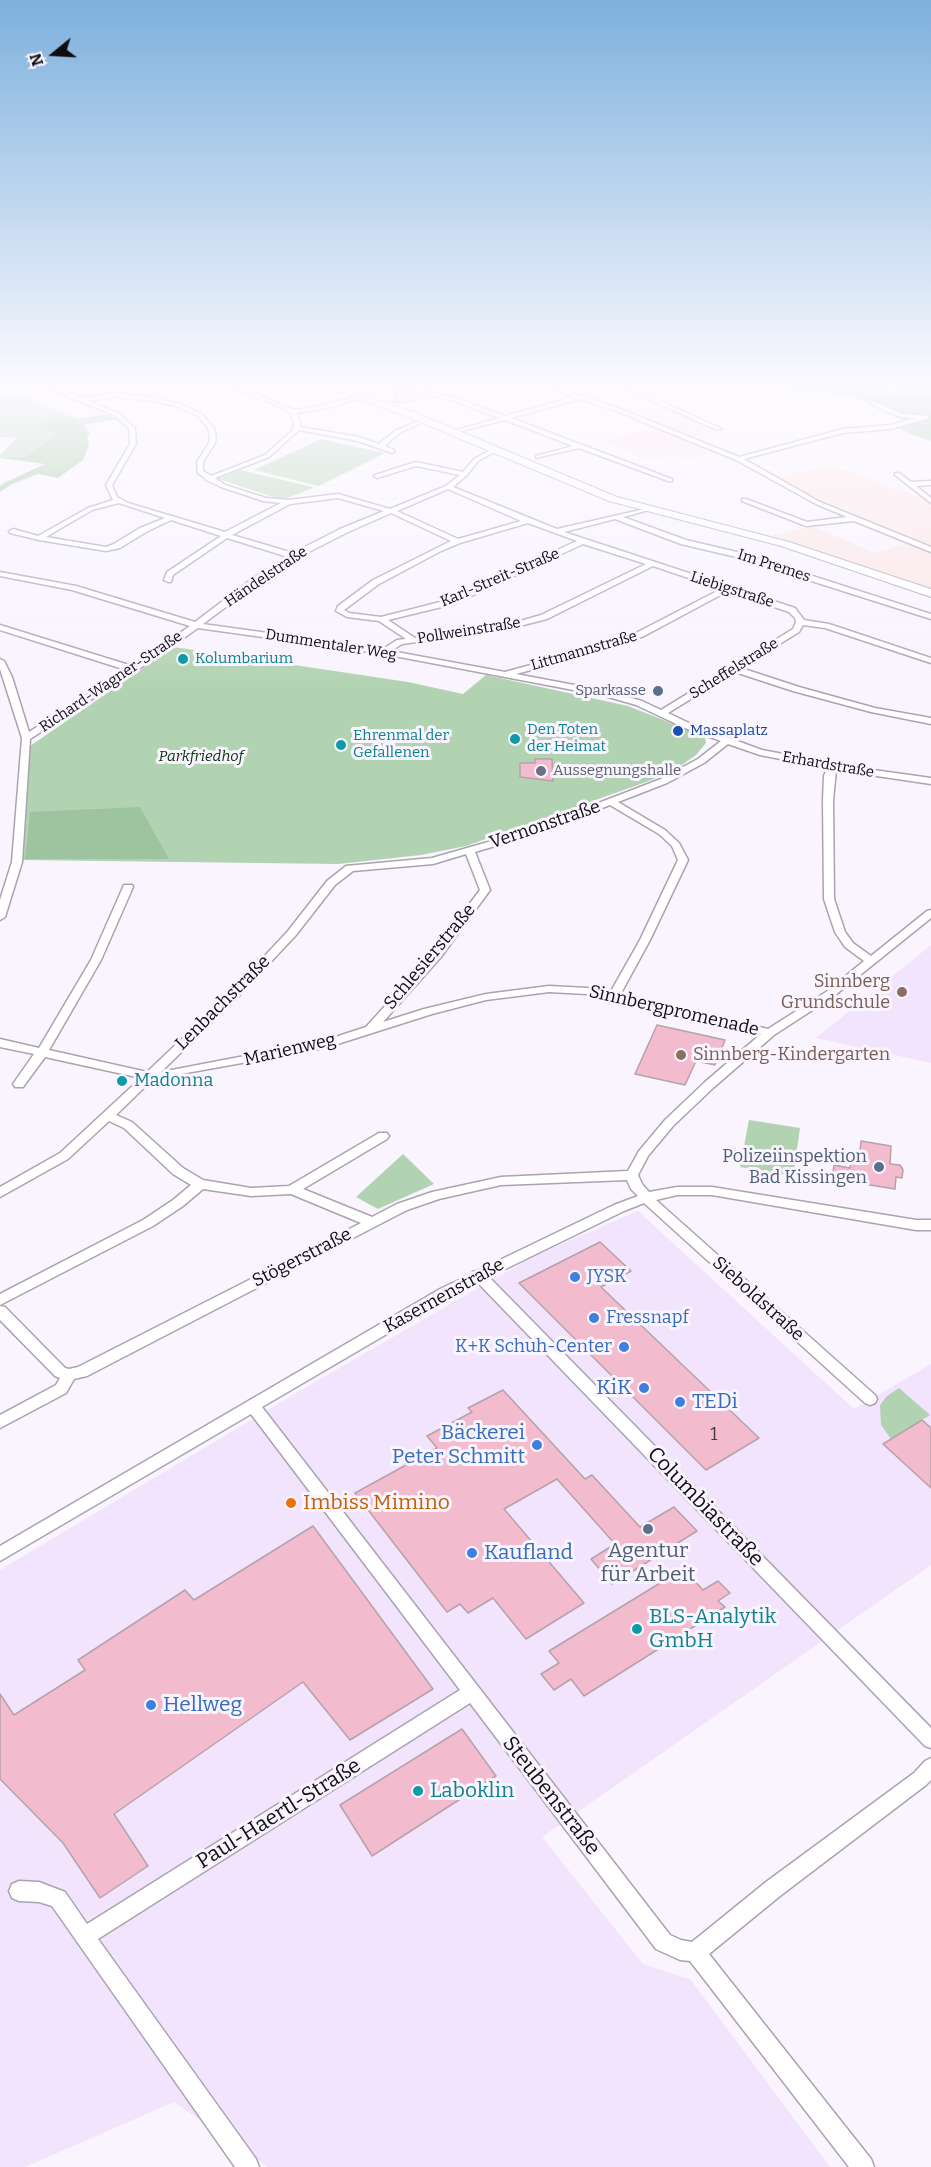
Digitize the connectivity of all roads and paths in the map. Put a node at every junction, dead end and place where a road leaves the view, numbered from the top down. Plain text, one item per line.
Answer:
1 (111, 482) edge
2 (216, 482) edge
3 (455, 482) edge
4 (571, 482) edge
5 (778, 482) edge
6 (908, 482) edge
7 (931, 483) edge
8 (911, 484) junction
9 (448, 488) junction
10 (744, 500) dead end
11 (119, 501) junction
12 (931, 501) edge
13 (289, 502) junction
14 (647, 509) junction
15 (394, 512) junction
16 (616, 517) junction
17 (171, 518) junction
18 (853, 519) junction
19 (528, 521) junction
20 (13, 531) dead end
21 (556, 531) junction
22 (228, 534) junction
23 (39, 538) junction
24 (457, 541) junction
25 (583, 541) junction
26 (931, 550) edge
27 (294, 556) junction
28 (652, 564) junction
29 (0, 574) edge
30 (168, 580) dead end
31 (727, 589) junction
32 (931, 593) edge
33 (931, 617) edge
34 (381, 619) junction
35 (800, 622) junction
36 (196, 625) junction
37 (0, 627) edge
38 (413, 640) junction
39 (384, 652) junction
40 (0, 661) edge
41 (931, 661) edge
42 (133, 669) junction
43 (736, 669) junction
44 (504, 675) junction
45 (663, 713) junction
46 (931, 721) edge
47 (26, 738) junction
48 (726, 741) junction
49 (832, 767) junction
50 (931, 781) edge
51 (611, 801) junction
52 (470, 851) junction
53 (350, 868) joint
54 (128, 887) dead end
55 (931, 913) edge
56 (0, 916) edge
57 (871, 961) junction
58 (579, 990) joint
59 (613, 997) junction
60 (370, 1029) junction
61 (770, 1033) junction
62 (0, 1043) edge
63 (42, 1052) junction
64 (149, 1076) junction
65 (19, 1084) dead end
66 (108, 1116) junction
67 (383, 1136) dead end
68 (633, 1175) junction
69 (200, 1184) junction
70 (292, 1190) junction
71 (0, 1192) edge
72 (648, 1197) junction
73 (372, 1222) junction
74 (931, 1225) edge
75 (478, 1275) junction
76 (0, 1300) edge
77 (0, 1311) edge
78 (69, 1374) junction
79 (870, 1399) dead end
80 (253, 1406) junction
81 (0, 1422) edge
82 (0, 1554) edge
83 (471, 1693) junction
84 (931, 1740) edge
85 (931, 1767) edge
86 (19, 1891) dead end
87 (86, 1936) junction
88 (694, 1952) junction
89 (248, 2167) edge
90 (863, 2167) edge

1 - 11 street
2 - 13 street
3 - 9 street, Händelstraße
4 - 14 main road
5 - 18 street
6 - 8 street
7 - 8 street
8 - 12 street
9 - 15 street, Händelstraße
9 - 19 street, Liebigstraße
10 - 18 street
11 - 17 street
11 - 23 street
13 - 15 street
13 - 22 street
14 - 16 street
14 - 32 main road
15 - 24 street
15 - 27 street, Händelstraße
16 - 21 street
16 - 33 street, Im Premes
17 - 22 street
17 - 23 street
18 - 26 street
19 - 21 street, Liebigstraße
19 - 24 street
20 - 23 street
21 - 25 street, Liebigstraße
22 - 27 street
22 - 30 street
24 - 34 street
25 - 28 street, Liebigstraße
25 - 34 street, Karl-Streit-Straße
27 - 36 street, Händelstraße
28 - 31 street, Liebigstraße
28 - 38 street, Pollweinstraße
29 - 36 street, Dummentaler Weg
31 - 35 street, Liebigstraße
31 - 44 street, Littmannstraße
34 - 38 street
35 - 41 street, Liebigstraße
35 - 43 street, Scheffelstraße
36 - 39 street, Dummentaler Weg
36 - 42 street, Richard-Wagner-Straße
37 - 42 street
38 - 39 street, Pollweinstraße
39 - 44 street, Dummentaler Weg
40 - 47 street
42 - 47 street, Richard-Wagner-Straße
43 - 45 street, Scheffelstraße
43 - 46 street
44 - 45 street, Dummentaler Weg
45 - 48 street
47 - 56 street, Richard-Wagner-Straße
48 - 49 street, Erhardstraße
48 - 51 street, Vernonstraße
49 - 50 street, Erhardstraße
49 - 57 street
51 - 52 street, Vernonstraße
51 - 59 street
52 - 53 street, Vernonstraße
52 - 60 street, Schlesierstraße
53 - 64 street, Lenbachstraße
54 - 63 street
55 - 57 street
57 - 61 street
58 - 59 street, Sinnbergpromenade
58 - 60 street, Marienweg
59 - 61 street, Sinnbergpromenade
60 - 64 street, Marienweg
61 - 68 street
62 - 63 street, Marienweg
63 - 64 street, Marienweg
63 - 65 street
64 - 66 street, Lenbachstraße
66 - 69 street
66 - 71 street, Lenbachstraße
67 - 70 street
68 - 72 street
68 - 73 street, Stögerstraße
69 - 70 street
69 - 76 street
70 - 73 street
72 - 74 street, Kasernenstraße
72 - 75 street, Kasernenstraße
72 - 79 street, Sieboldstraße
73 - 78 street, Stögerstraße
75 - 80 street, Kasernenstraße
75 - 84 street, Columbiastraße
77 - 78 street
78 - 81 street, Stögerstraße
80 - 82 street, Kasernenstraße
80 - 83 street, Steubenstraße
83 - 87 street, Paul-Haertl-Straße
83 - 88 street, Steubenstraße
85 - 88 street
86 - 87 street
87 - 89 street
88 - 90 street

